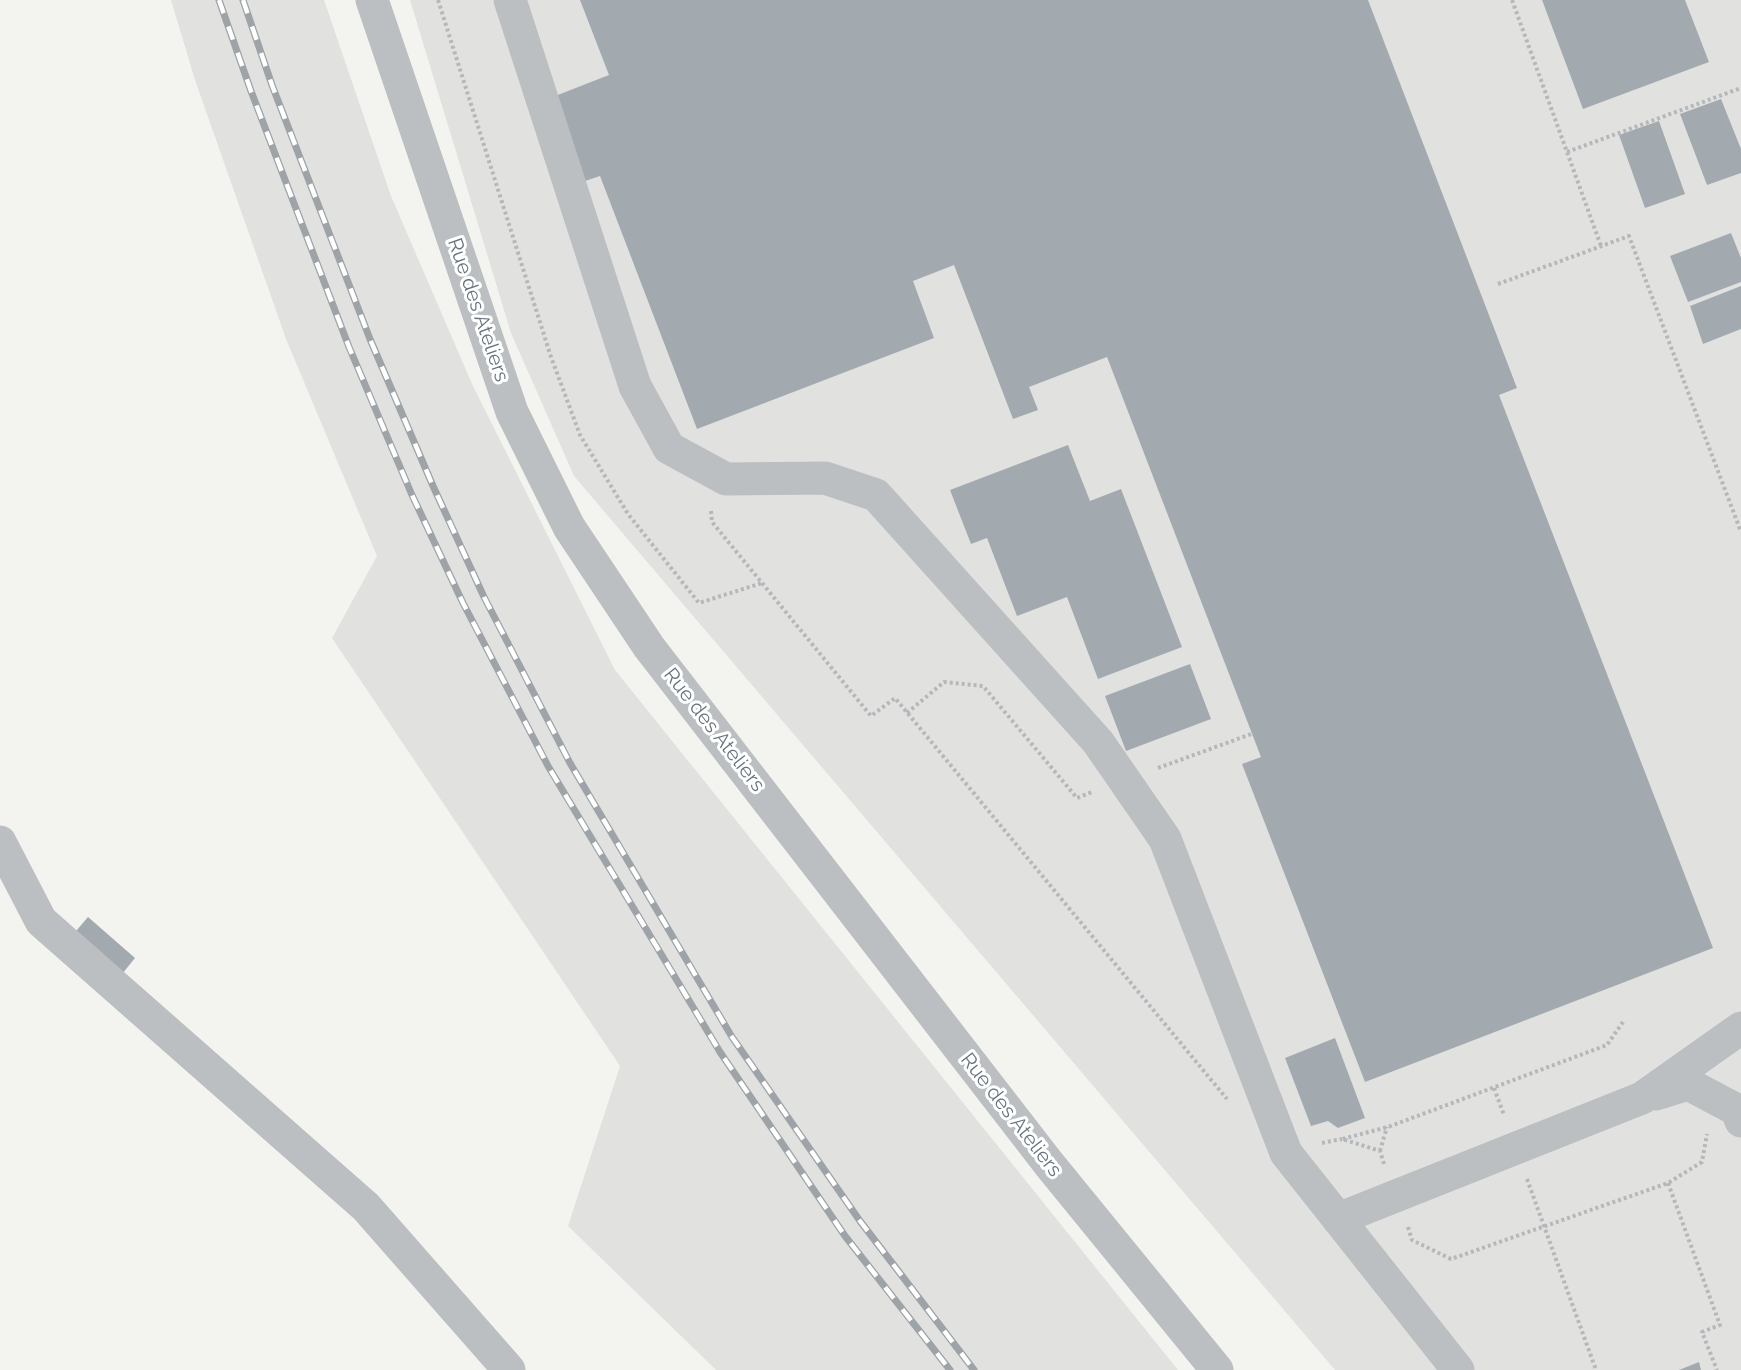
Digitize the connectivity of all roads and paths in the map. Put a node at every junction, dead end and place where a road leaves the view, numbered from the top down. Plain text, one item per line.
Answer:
1 (372, 0) edge
2 (438, 0) edge
3 (510, 0) edge
4 (1512, 0) edge
5 (1741, 88) edge
6 (1567, 152) junction
7 (1601, 246) junction
8 (1497, 284) dead end
9 (707, 468) junction
10 (1741, 532) edge
11 (762, 583) junction
12 (0, 842) edge
13 (1623, 1022) dead end
14 (1741, 1028) edge
15 (1711, 1096) junction
16 (1642, 1098) junction
17 (1234, 1108) dead end
18 (1741, 1121) edge
19 (1388, 1127) dead end
20 (1342, 1139) dead end
21 (1516, 1149) junction
22 (1380, 1151) dead end
23 (1286, 1153) junction
24 (1668, 1183) junction
25 (1338, 1219) junction
26 (1544, 1227) junction
27 (509, 1370) edge
28 (1217, 1370) edge
29 (1458, 1370) edge
30 (1596, 1370) edge
31 (1717, 1370) edge

1 - 28 street, Rue des Ateliers
2 - 11 path
3 - 9 street
4 - 6 path
5 - 6 path
6 - 7 path
7 - 8 path
7 - 10 path
9 - 11 path
9 - 23 street
11 - 17 path
12 - 27 street
13 - 21 path
14 - 16 street
15 - 16 street
15 - 18 street
15 - 24 path
16 - 21 street
19 - 22 path
20 - 23 path
21 - 25 street
21 - 26 path
23 - 25 street
24 - 26 path
24 - 31 path
25 - 29 street
26 - 30 path

